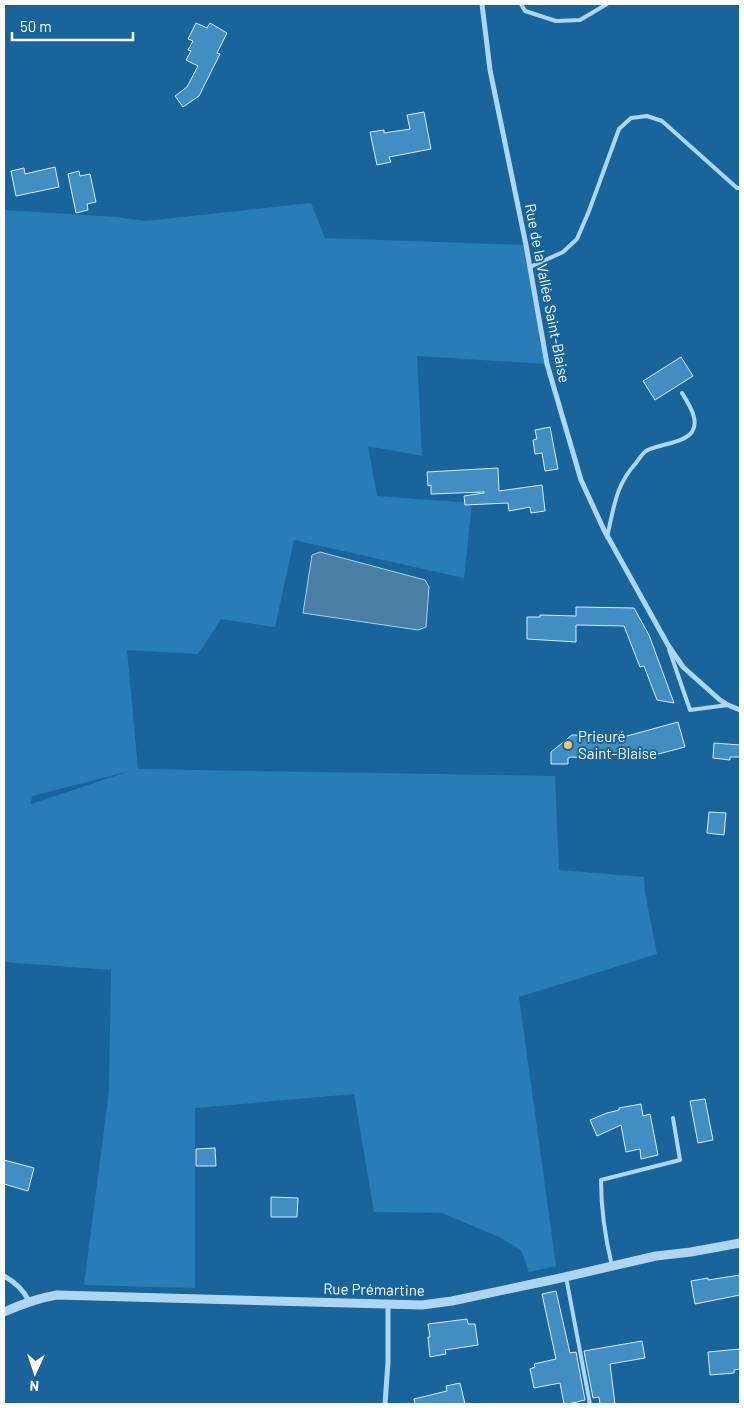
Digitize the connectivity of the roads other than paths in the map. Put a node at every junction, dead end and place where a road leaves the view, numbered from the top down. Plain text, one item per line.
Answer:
1 (482, 4) edge
2 (521, 4) edge
3 (607, 4) edge
4 (740, 188) edge
5 (530, 266) junction
6 (682, 393) dead end
7 (607, 537) junction
8 (668, 646) junction
9 (728, 706) junction
10 (740, 710) edge
11 (672, 1118) dead end
12 (740, 1243) edge
13 (612, 1266) junction
14 (4, 1276) edge
15 (566, 1277) junction
16 (29, 1301) junction
17 (388, 1305) junction
18 (4, 1312) edge
19 (386, 1404) edge
20 (590, 1404) edge

1 - 5 street, Rue de la Vallée Saint-Blaise
2 - 3 lane
4 - 5 lane
5 - 7 street, Rue de la Vallée Saint-Blaise
6 - 7 lane
7 - 8 street, Rue de la Vallée Saint-Blaise
8 - 9 street, Rue de la Vallée Saint-Blaise
8 - 9 lane
9 - 10 street, Rue de la Vallée Saint-Blaise
11 - 13 lane
12 - 13 street, Rue Prémartine
13 - 15 street, Rue Prémartine
14 - 16 street
15 - 17 street, Rue Prémartine
15 - 20 lane
16 - 17 street, Rue Prémartine
16 - 18 street, Rue Prémartine
17 - 19 street

